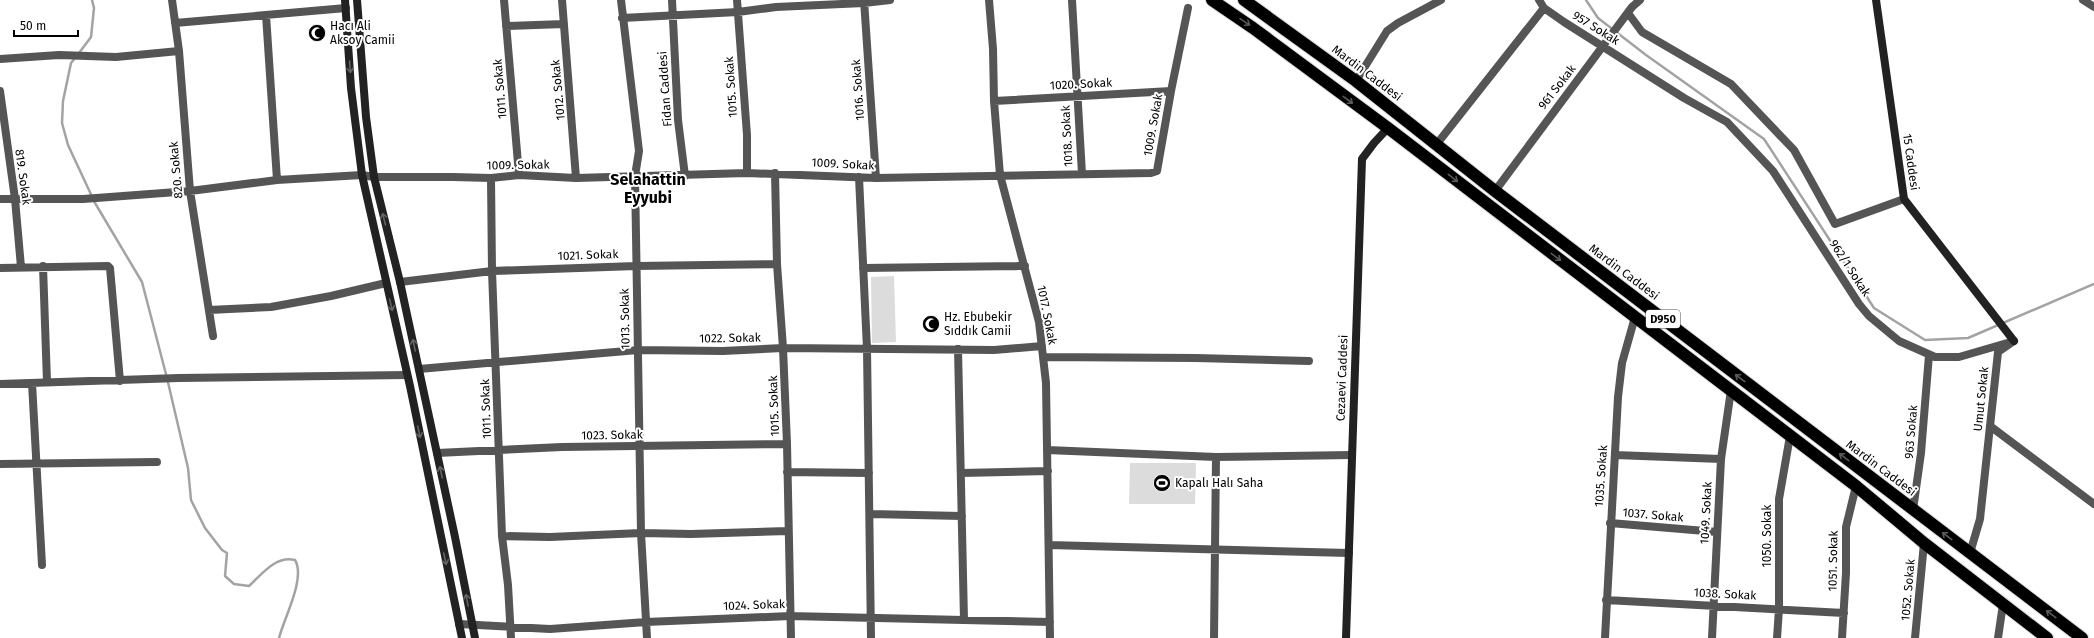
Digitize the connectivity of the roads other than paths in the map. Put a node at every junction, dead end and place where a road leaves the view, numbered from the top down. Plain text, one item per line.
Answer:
1 (172, 0) edge
2 (357, 0) edge
3 (504, 0) edge
4 (562, 0) edge
5 (621, 0) edge
6 (672, 0) edge
7 (737, 0) edge
8 (890, 0) edge
9 (989, 0) edge
10 (1072, 0) edge
11 (1212, 0) edge
12 (1244, 0) edge
13 (1441, 0) edge
14 (1539, 0) edge
15 (1640, 0) edge
16 (1876, 0) edge
17 (2083, 0) edge
18 (864, 2) edge
19 (345, 4) edge
20 (2094, 6) edge
21 (1188, 8) dead end
22 (1544, 8) junction
23 (738, 12) junction
24 (672, 14) junction
25 (266, 15) junction
26 (1626, 15) junction
27 (622, 18) junction
28 (175, 23) junction
29 (564, 24) junction
30 (506, 26) junction
31 (1604, 47) junction
32 (179, 51) junction
33 (0, 59) edge
34 (1356, 81) junction
35 (0, 91) edge
36 (1171, 91) junction
37 (1077, 96) junction
38 (994, 101) junction
39 (2, 123) edge
40 (1388, 128) junction
41 (1436, 145) junction
42 (1773, 171) joint
43 (747, 173) junction
44 (775, 173) junction
45 (362, 174) junction
46 (1082, 174) junction
47 (519, 175) junction
48 (1000, 175) junction
49 (635, 176) junction
50 (685, 176) junction
51 (859, 177) junction
52 (374, 178) junction
53 (491, 178) junction
54 (576, 178) junction
55 (876, 178) junction
56 (278, 180) junction
57 (190, 190) junction
58 (1495, 192) junction
59 (0, 199) edge
60 (15, 199) junction
61 (1904, 199) junction
62 (777, 264) junction
63 (43, 266) junction
64 (636, 266) junction
65 (1025, 266) junction
66 (22, 267) junction
67 (0, 268) edge
68 (863, 268) junction
69 (492, 271) junction
70 (400, 282) junction
71 (386, 284) junction
72 (209, 310) junction
73 (1635, 317) junction
74 (213, 336) dead end
75 (2014, 341) junction
76 (1042, 346) junction
77 (783, 348) junction
78 (867, 349) junction
79 (958, 349) junction
80 (638, 350) junction
81 (1929, 355) junction
82 (1043, 357) junction
83 (1309, 361) dead end
84 (496, 363) junction
85 (419, 369) junction
86 (407, 375) junction
87 (120, 381) junction
88 (47, 382) junction
89 (32, 383) junction
90 (0, 384) edge
91 (1731, 390) junction
92 (1990, 426) junction
93 (1790, 436) junction
94 (787, 444) junction
95 (639, 446) junction
96 (499, 450) junction
97 (1047, 450) junction
98 (437, 453) junction
99 (1352, 455) junction
100 (1615, 455) junction
101 (1216, 457) junction
102 (1721, 459) junction
103 (157, 462) dead end
104 (0, 464) edge
105 (37, 465) junction
106 (1048, 471) junction
107 (787, 472) junction
108 (869, 472) junction
109 (961, 473) junction
110 (1856, 486) junction
111 (2094, 504) edge
112 (1914, 510) junction
113 (870, 514) junction
114 (962, 516) junction
115 (1610, 523) junction
116 (788, 531) junction
117 (1717, 532) junction
118 (641, 533) junction
119 (502, 536) junction
120 (1924, 543) junction
121 (1049, 545) junction
122 (1215, 549) junction
123 (1349, 553) junction
124 (1970, 553) junction
125 (42, 565) dead end
126 (1606, 600) junction
127 (2003, 604) junction
128 (1713, 606) junction
129 (1779, 609) junction
130 (1844, 613) junction
131 (790, 616) junction
132 (871, 618) junction
133 (964, 620) junction
134 (646, 622) junction
135 (1050, 622) junction
136 (459, 624) junction
137 (472, 625) junction
138 (511, 628) junction
139 (462, 638) edge
140 (475, 638) edge
141 (511, 638) edge
142 (647, 638) edge
143 (791, 638) edge
144 (871, 638) edge
145 (1050, 638) edge
146 (1214, 638) edge
147 (1346, 638) edge
148 (1605, 638) edge
149 (1712, 638) edge
150 (1777, 638) edge
151 (1842, 638) edge
152 (1915, 638) edge
153 (1998, 638) edge
154 (2047, 638) edge
155 (2082, 638) edge

1 - 28 street, 820. Sokak
2 - 52 street
3 - 30 street, 1011. Sokak
4 - 29 street, 1012. Sokak
5 - 27 street, 1013. Sokak
6 - 24 street, Fidan Caddesi
7 - 23 street, 1015. Sokak
8 - 18 street
9 - 38 street, 1017. Sokak
10 - 37 street, 1018. Sokak
11 -> 40 highway, D950
12 - 34 highway, Mardin Caddesi / D950
13 - 34 street
14 - 22 street
15 - 26 street, 961 Sokak
16 - 61 street, 15 Caddesi
17 - 20 street
18 - 23 street
18 - 55 street, 1016. Sokak
19 - 25 street
19 -> 45 street
21 - 36 street, 1009. Sokak
22 - 31 street, 957 Sokak
22 - 41 street
23 - 24 street
23 - 43 street, 1015. Sokak
24 - 27 street
24 - 50 street, Fidan Caddesi
25 - 28 street
25 - 56 street
26 - 31 street, 961 Sokak
26 - 61 street
27 - 49 street, 1013. Sokak
28 - 32 street, 820. Sokak
29 - 30 street
29 - 54 street, 1012. Sokak
30 - 47 street, 1011. Sokak
31 - 42 street, 957 Sokak
31 - 58 street, 961 Sokak
32 - 33 street
32 - 57 street, 820. Sokak
34 - 41 highway, Mardin Caddesi / D950
35 - 39 street, 819. Sokak
36 - 37 street, 1020. Sokak
36 - 46 street, 1009. Sokak
37 - 38 street, 1020. Sokak
37 - 46 street, 1018. Sokak
38 - 48 street, 1017. Sokak
39 - 60 street, 819. Sokak
40 -> 73 highway, D950
40 - 99 street, Cezaevi Caddesi
41 - 58 highway, Mardin Caddesi / D950
42 - 81 street, 962/1 Sokak
43 - 44 street, 1009. Sokak
43 - 50 street, 1009. Sokak
44 - 51 street, 1009. Sokak
44 - 62 street, 1015. Sokak
45 - 52 street, 1009. Sokak
45 - 56 street
45 - 71 street
46 - 48 street, 1009. Sokak
47 - 53 street, 1009. Sokak
47 - 54 street, 1009. Sokak
48 - 55 street, 1009. Sokak
48 - 65 street, 1017. Sokak
49 - 50 street, 1009. Sokak
49 - 54 street, 1009. Sokak
49 - 64 street, 1013. Sokak
51 - 55 street, 1009. Sokak
51 - 68 street
52 - 53 street, 1009. Sokak
70 -> 52 street
53 - 69 street, 1011. Sokak
56 - 57 street
57 - 60 street
57 - 72 street, 820. Sokak
112 -> 58 highway, Mardin Caddesi / D950
59 - 60 street
60 - 66 street, 819. Sokak
61 - 75 street, 15 Caddesi
62 - 64 street, 1021. Sokak
62 - 77 street, 1015. Sokak
63 - 66 street
63 - 87 street
63 - 88 street
64 - 69 street, 1021. Sokak
64 - 80 street, 1013. Sokak
65 - 68 street
65 - 76 street, 1017. Sokak
66 - 67 street
68 - 78 street
69 - 70 street, 1021. Sokak
69 - 84 street, 1011. Sokak
85 -> 70 street
71 - 72 street
71 -> 86 street
72 - 74 street, 820. Sokak
73 - 91 highway, D950
73 - 100 street, 1035. Sokak
75 - 81 street, Umut Sokak
75 - 92 street, Umut Sokak
76 - 79 street, 1022. Sokak
76 - 82 street, 1017. Sokak
77 - 78 street, 1022. Sokak
77 - 80 street, 1022. Sokak
77 - 94 street, 1015. Sokak
78 - 79 street, 1022. Sokak
78 - 108 street
79 - 109 street
80 - 84 street, 1022. Sokak
80 - 95 street, 1013. Sokak
81 - 112 street, 963 Sokak
82 - 83 street
82 - 97 street, 1017. Sokak
84 - 85 street, 1022. Sokak
84 - 96 street, 1011. Sokak
85 - 98 street
86 - 87 street
86 -> 136 street
87 - 88 street
88 - 89 street
89 - 90 street
89 - 105 street
91 - 93 highway, D950
91 - 102 street, 1049. Sokak
92 - 111 street
92 - 124 street, Umut Sokak
93 - 110 highway, D950
93 - 129 street, 1050. Sokak
94 - 95 street, 1023. Sokak
94 - 107 street, 1015. Sokak
95 - 96 street, 1023. Sokak
95 - 118 street, 1013. Sokak
96 - 98 street, 1023. Sokak
96 - 119 street, 1011. Sokak
97 - 101 street
97 - 106 street, 1017. Sokak
137 -> 98 street
99 - 101 street
99 - 123 street, Cezaevi Caddesi
100 - 102 street
100 - 115 street, 1035. Sokak
101 - 122 street
102 - 117 street, 1049. Sokak
103 - 105 street
104 - 105 street
105 - 125 street
106 - 109 street
106 - 121 street, 1017. Sokak
107 - 108 street
107 - 116 street, 1015. Sokak
108 - 113 street
109 - 114 street
110 - 120 highway, D950
110 - 130 street, 1051. Sokak
124 -> 112 highway, Mardin Caddesi / D950
113 - 114 street
113 - 132 street
114 - 133 street
115 - 117 street, 1037. Sokak
115 - 126 street, 1035. Sokak
116 - 118 street
116 - 131 street, 1015. Sokak
117 - 128 street, 1049. Sokak
118 - 119 street
118 - 134 street, 1013. Sokak
119 - 138 street, 1011. Sokak
120 - 127 highway, D950
120 - 152 street, 1052. Sokak
121 - 122 street
121 - 135 street, 1017. Sokak
122 - 123 street
122 - 146 street
123 - 147 street, Cezaevi Caddesi
155 -> 124 highway, Mardin Caddesi / D950
126 - 128 street, 1038. Sokak
126 - 148 street, 1035. Sokak
127 - 153 street
127 - 154 highway, D950
128 - 129 street, 1038. Sokak
128 - 149 street, 1049. Sokak
129 - 130 street, 1038. Sokak
129 - 150 street, 1050. Sokak
130 - 151 street, 1051. Sokak
131 - 132 street, 1024. Sokak
131 - 134 street, 1024. Sokak
131 - 143 street, 1015. Sokak
132 - 133 street, 1024. Sokak
132 - 144 street
133 - 135 street, 1024. Sokak
134 - 138 street, 1024. Sokak
134 - 142 street, 1013. Sokak
135 - 145 street, 1017. Sokak
136 - 137 street, 1024. Sokak
136 - 139 street
137 - 138 street, 1024. Sokak
137 - 140 street
138 - 141 street, 1011. Sokak

